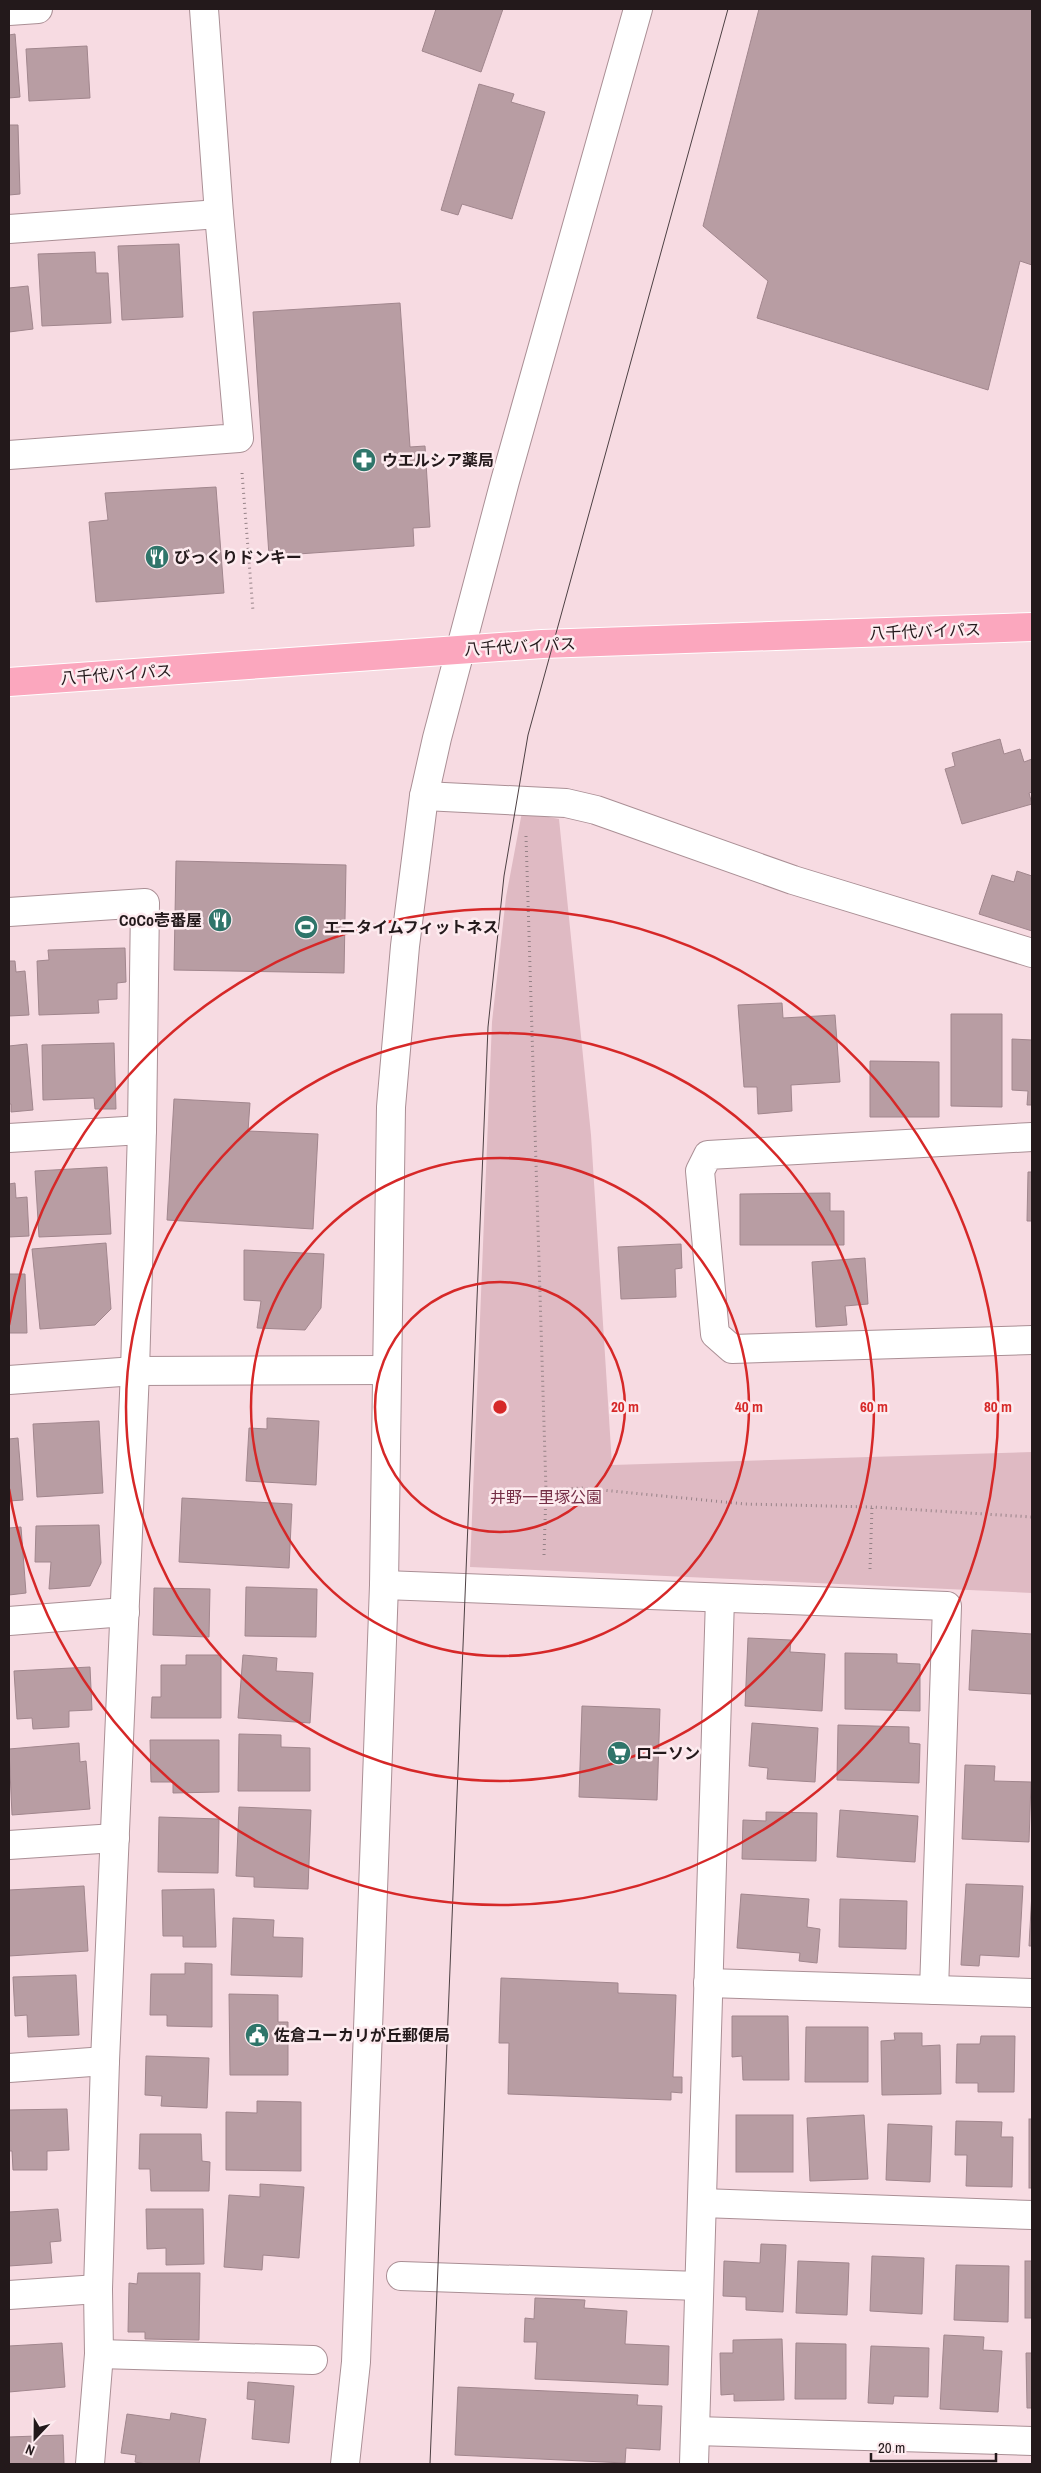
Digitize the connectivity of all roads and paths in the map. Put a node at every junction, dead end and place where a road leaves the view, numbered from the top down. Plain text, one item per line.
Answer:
1 (38, 9) edge
2 (204, 9) edge
3 (638, 9) edge
4 (9, 11) edge
5 (219, 214) junction
6 (9, 229) edge
7 (239, 438) junction
8 (9, 455) edge
9 (253, 611) dead end
10 (1032, 627) edge
11 (460, 650) junction
12 (9, 682) edge
13 (424, 796) junction
14 (526, 835) dead end
15 (9, 912) edge
16 (1032, 953) edge
17 (142, 1130) junction
18 (1032, 1137) edge
19 (9, 1138) edge
20 (1032, 1340) edge
21 (386, 1370) junction
22 (135, 1371) junction
23 (9, 1380) edge
24 (546, 1490) junction
25 (1032, 1517) edge
26 (384, 1585) junction
27 (542, 1591) junction
28 (720, 1598) junction
29 (125, 1612) junction
30 (9, 1621) edge
31 (115, 1838) junction
32 (9, 1846) edge
33 (708, 1983) junction
34 (934, 1990) junction
35 (1032, 1994) edge
36 (105, 2061) junction
37 (9, 2068) edge
38 (702, 2203) junction
39 (1032, 2215) edge
40 (401, 2276) dead end
41 (699, 2286) junction
42 (98, 2289) junction
43 (9, 2295) edge
44 (99, 2354) junction
45 (313, 2360) dead end
46 (695, 2431) junction
47 (1032, 2441) edge
48 (90, 2464) edge
49 (345, 2464) edge
50 (694, 2464) edge

1 - 4 street
2 - 5 street
3 - 11 street
5 - 6 street
5 - 7 street
7 - 8 street
7 - 9 path
10 - 11 highway, 八千代バイパス
11 - 12 highway, 八千代バイパス
11 - 13 street
13 - 16 street
13 - 21 street
14 - 24 path
15 - 17 street
17 - 19 street
17 - 22 street
18 - 20 street
21 - 22 street
21 - 26 street
22 - 23 street
22 - 29 street
24 - 25 path
24 - 27 path
26 - 27 street
26 - 49 street
27 - 28 street
28 - 33 street
28 - 34 street
29 - 30 street
29 - 31 street
31 - 32 street
31 - 36 street
33 - 34 street
33 - 38 street
34 - 35 street
36 - 37 street
36 - 42 street
38 - 39 street
38 - 41 street
40 - 41 street
41 - 46 street
42 - 43 street
42 - 44 street
44 - 45 street
44 - 48 street
46 - 47 street
46 - 50 street

